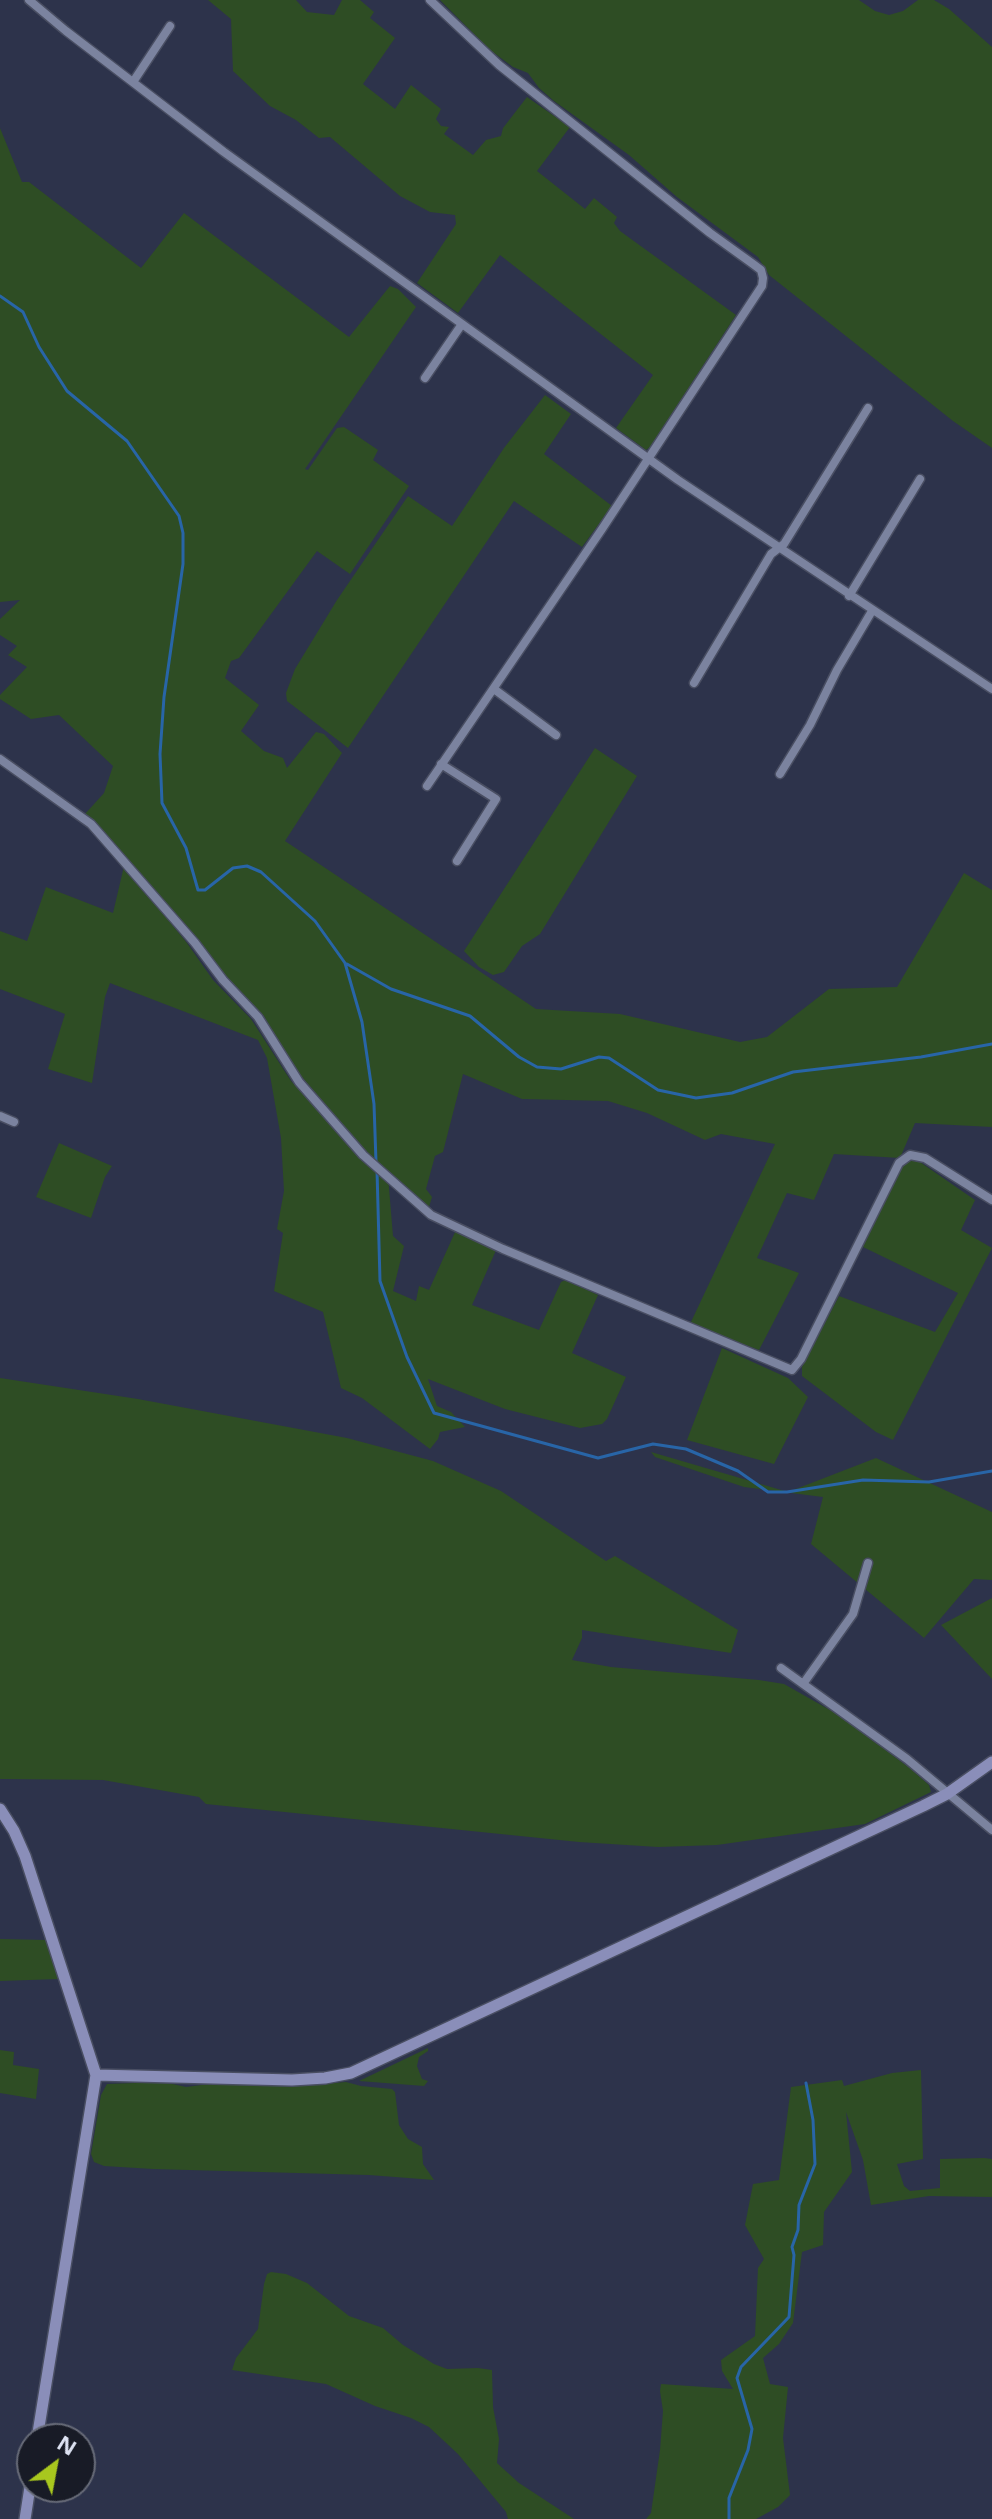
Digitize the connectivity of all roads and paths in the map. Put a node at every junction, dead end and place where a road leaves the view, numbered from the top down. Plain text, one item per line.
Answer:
1 (29, 0) edge
2 (430, 0) edge
3 (170, 26) dead end
4 (133, 82) junction
5 (462, 324) junction
6 (425, 378) dead end
7 (868, 408) dead end
8 (648, 458) junction
9 (920, 479) dead end
10 (779, 549) junction
11 (849, 596) junction
12 (872, 611) junction
13 (694, 683) dead end
14 (494, 689) junction
15 (992, 689) edge
16 (556, 735) dead end
17 (0, 759) edge
18 (441, 764) junction
19 (780, 774) dead end
20 (427, 786) dead end
21 (457, 861) dead end
22 (0, 1116) edge
23 (14, 1122) dead end
24 (992, 1200) edge
25 (868, 1563) dead end
26 (781, 1668) dead end
27 (803, 1684) junction
28 (992, 1762) edge
29 (947, 1794) junction
30 (0, 1809) edge
31 (992, 1830) edge
32 (96, 2075) junction
33 (40, 2423) edge

1 - 4 street
2 - 8 street
3 - 4 street
4 - 5 street
5 - 6 street
5 - 8 street
7 - 10 street
8 - 10 street
8 - 14 street
9 - 11 street
10 - 11 street
10 - 13 street
11 - 12 street
12 - 15 street
12 - 19 street
14 - 16 street
14 - 18 street
17 - 24 street
18 - 20 street
18 - 21 street
22 - 23 street
25 - 27 street
26 - 27 street
27 - 29 street
28 - 29 street
29 - 31 street
29 - 32 street
30 - 32 street
32 - 33 street

